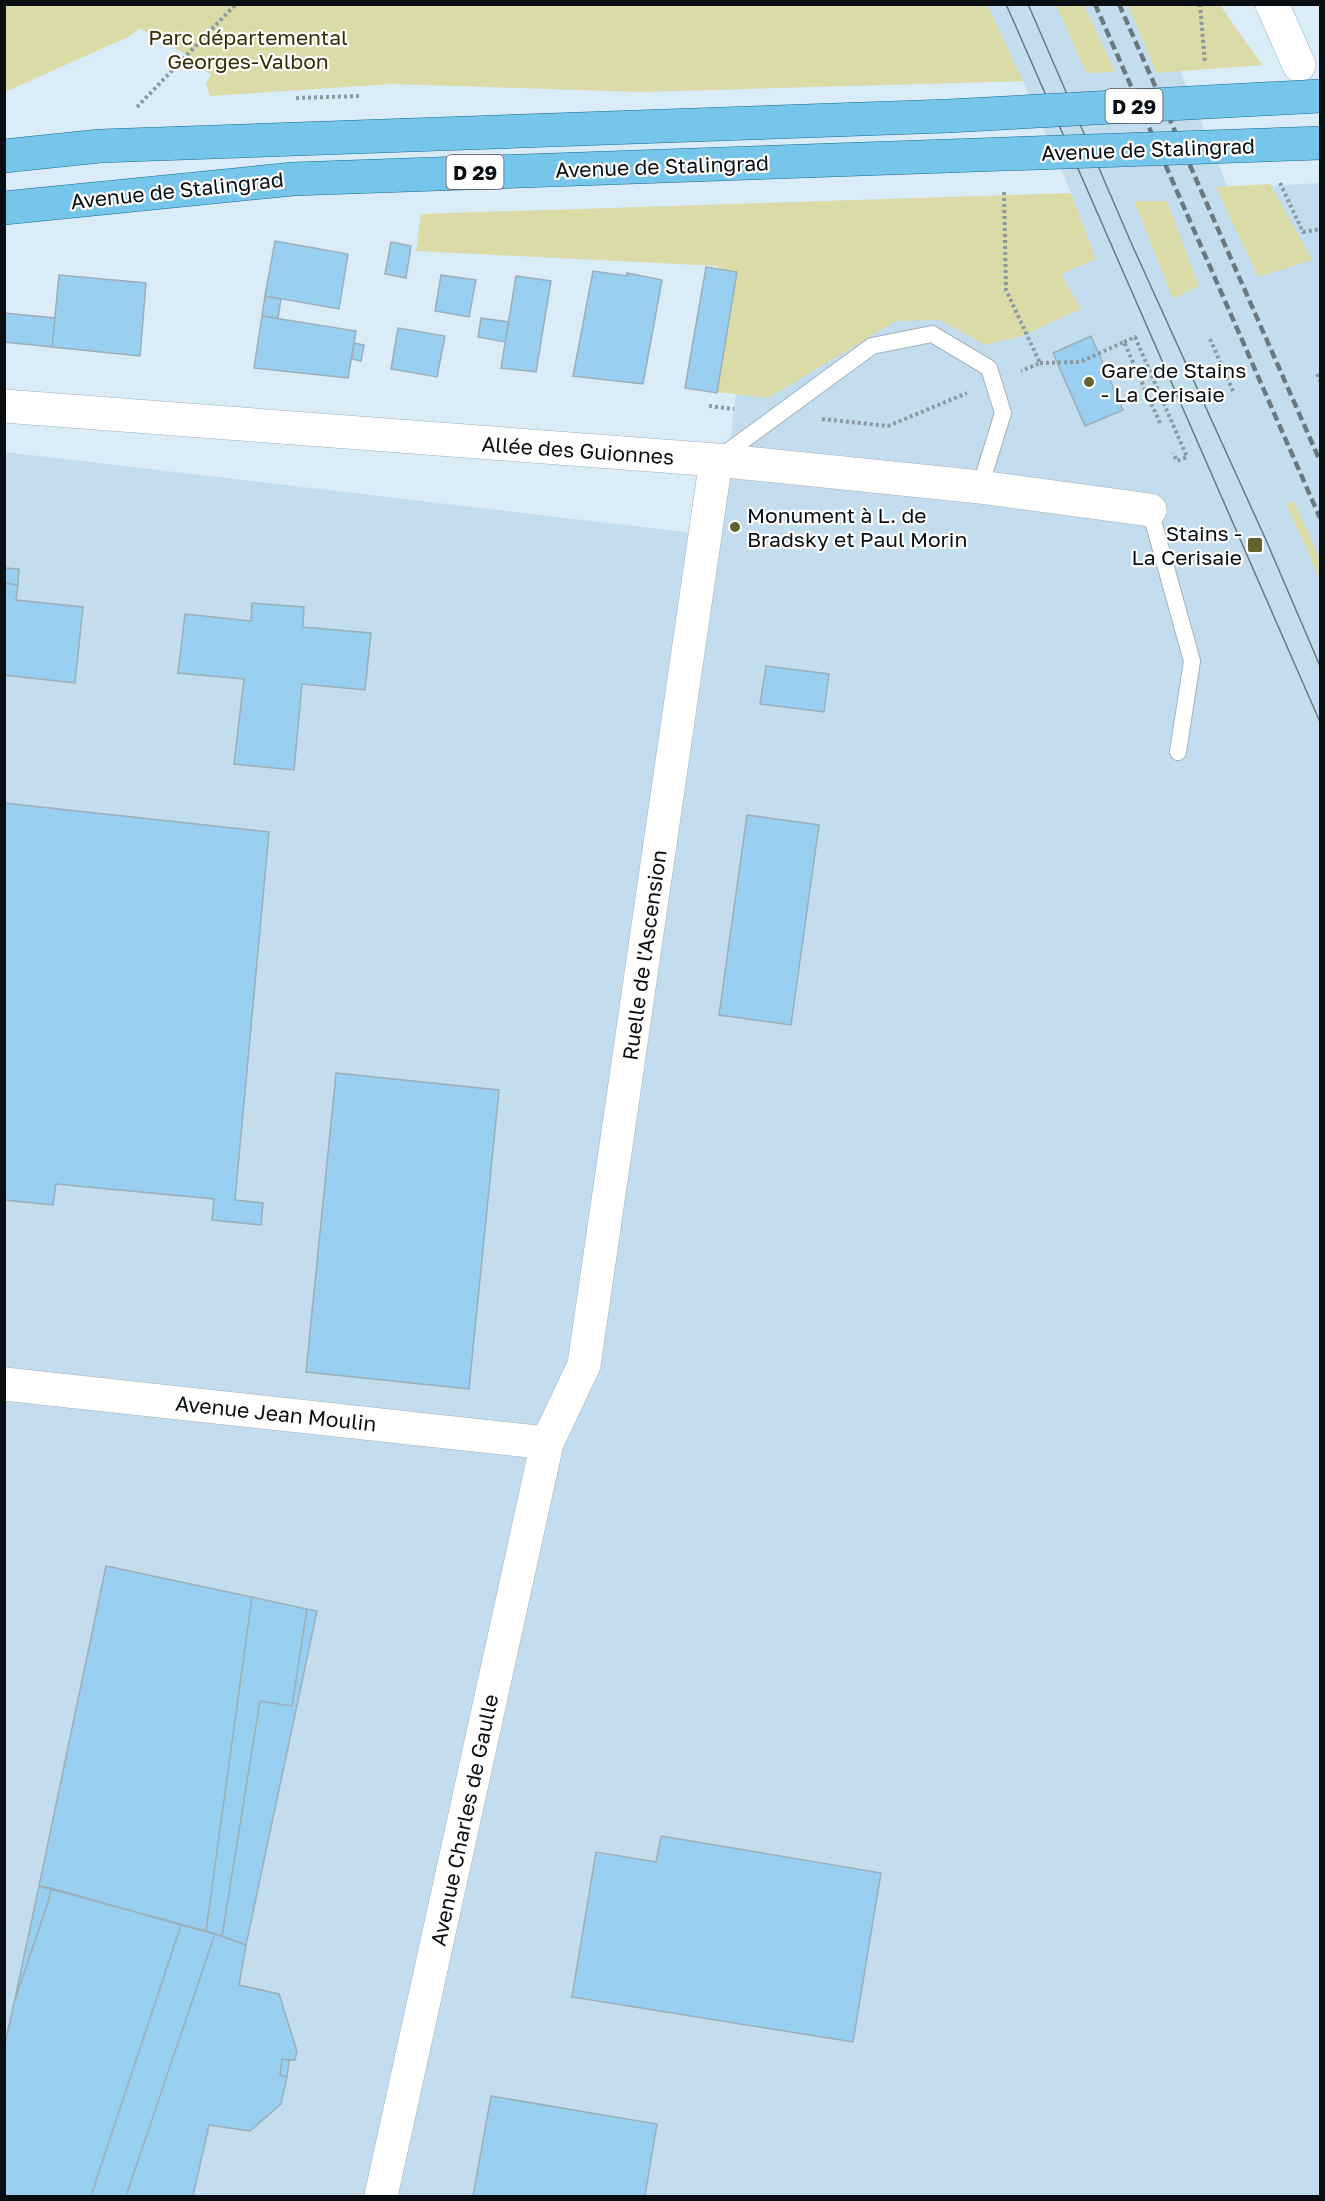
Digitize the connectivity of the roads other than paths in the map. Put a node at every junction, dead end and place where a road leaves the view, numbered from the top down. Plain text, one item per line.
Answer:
1 (1272, 4) edge
2 (1299, 65) dead end
3 (1320, 96) edge
4 (1320, 143) edge
5 (4, 156) edge
6 (4, 208) edge
7 (4, 406) edge
8 (716, 460) junction
9 (980, 488) junction
10 (1150, 510) joint
11 (1178, 752) dead end
12 (4, 1384) edge
13 (548, 1443) junction
14 (381, 2196) edge

1 - 2 street
3 - 5 main road, Avenue de Stalingrad / D 29, bridge
4 - 6 main road, Avenue de Stalingrad / D 29, bridge
7 - 8 street, Allée des Guionnes
8 - 9 street, Allée des Guionnes
8 - 9 lane
8 - 13 street, Ruelle de l'Ascension
9 - 10 street, Allée des Guionnes
10 - 11 lane
12 - 13 street, Avenue Jean Moulin
13 - 14 street, Avenue Charles de Gaulle

